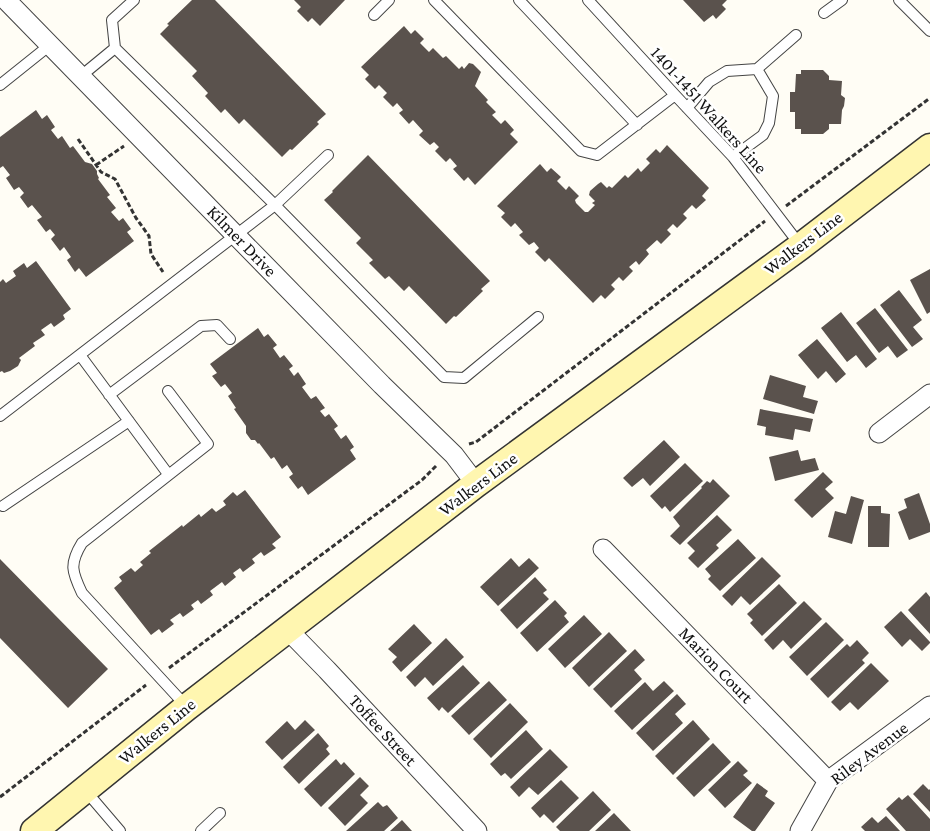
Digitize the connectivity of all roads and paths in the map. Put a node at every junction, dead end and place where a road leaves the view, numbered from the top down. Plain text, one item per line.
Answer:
1 (134, 0) edge
2 (389, 0) edge
3 (434, 0) edge
4 (519, 0) edge
5 (842, 0) edge
6 (899, 0) edge
7 (591, 1) edge
8 (6, 2) edge
9 (824, 13) dead end
10 (374, 15) dead end
11 (930, 31) edge
12 (796, 35) dead end
13 (50, 45) junction
14 (115, 48) junction
15 (757, 69) junction
16 (81, 76) junction
17 (0, 85) edge
18 (675, 96) junction
19 (687, 108) junction
20 (637, 125) junction
21 (139, 136) junction
22 (78, 139) dead end
23 (930, 147) edge
24 (328, 155) dead end
25 (733, 157) junction
26 (96, 165) junction
27 (275, 205) junction
28 (236, 236) junction
29 (801, 246) junction
30 (172, 284) junction
31 (538, 317) dead end
32 (230, 339) dead end
33 (80, 355) junction
34 (168, 391) dead end
35 (930, 394) edge
36 (109, 395) junction
37 (0, 416) edge
38 (129, 421) junction
39 (879, 433) dead end
40 (168, 474) junction
41 (476, 484) junction
42 (3, 506) dead end
43 (603, 549) dead end
44 (288, 630) junction
45 (930, 706) edge
46 (186, 707) junction
47 (828, 781) junction
48 (85, 790) junction
49 (220, 813) dead end
50 (34, 831) edge
51 (120, 831) edge
52 (201, 831) edge
53 (477, 831) edge
54 (800, 831) edge

1 - 14 lane
2 - 10 lane
3 - 20 lane
4 - 20 lane
5 - 9 lane
6 - 11 lane
7 - 18 lane, 1401-1451 Walkers Line
8 - 13 street, Kilmer Drive
12 - 15 lane
13 - 16 street, Kilmer Drive
13 - 17 lane
14 - 16 lane
14 - 27 lane
15 - 19 lane
15 - 25 lane
16 - 21 street, Kilmer Drive
18 - 19 lane, 1401-1451 Walkers Line
18 - 20 lane
19 - 25 lane, 1401-1451 Walkers Line
21 - 26 path
21 - 28 street, Kilmer Drive
22 - 26 path
23 - 29 main road, Walkers Line
24 - 27 lane
25 - 29 lane, 1401-1451 Walkers Line
26 - 30 path
27 - 28 lane
27 - 31 lane
28 - 30 lane
28 - 41 street, Kilmer Drive
29 - 41 main road, Walkers Line
30 - 33 lane
32 - 36 lane
33 - 36 lane
33 - 37 lane
34 - 40 lane
35 - 39 street
36 - 38 lane
38 - 40 lane
38 - 42 lane
40 - 46 lane
41 - 44 main road, Walkers Line
43 - 47 street, Marion Court
44 - 46 main road, Walkers Line
44 - 53 street, Toffee Street
45 - 47 street, Riley Avenue
46 - 48 main road, Walkers Line
47 - 54 street, Riley Avenue
48 - 50 main road, Walkers Line
48 - 51 lane
49 - 52 lane

